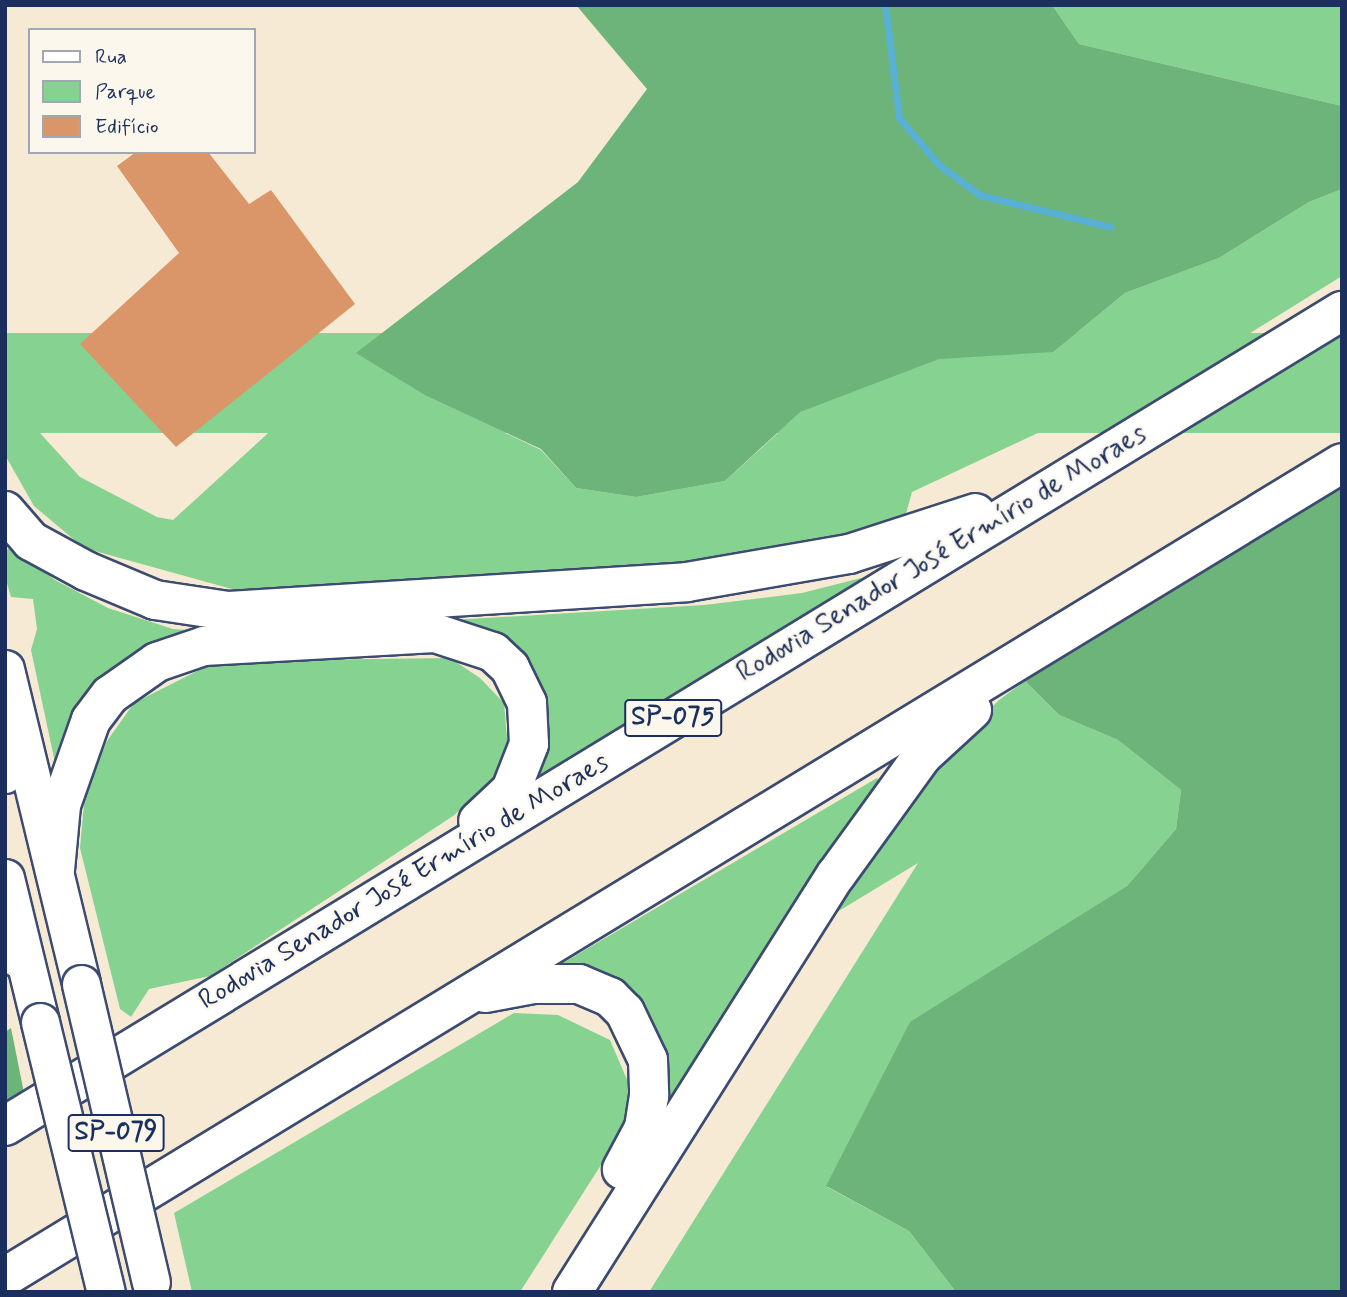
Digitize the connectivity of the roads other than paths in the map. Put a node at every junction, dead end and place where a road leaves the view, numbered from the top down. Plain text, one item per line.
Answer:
1 (1342, 311) edge
2 (1342, 463) edge
3 (1054, 485) junction
4 (5, 511) edge
5 (1037, 652) junction
6 (5, 669) edge
7 (15, 763) edge
8 (436, 863) junction
9 (55, 870) junction
10 (5, 878) edge
11 (5, 922) edge
12 (11, 950) edge
13 (463, 998) junction
14 (39, 1018) junction
15 (5, 1126) edge
16 (5, 1277) edge
17 (153, 1287) edge
18 (106, 1292) edge
19 (545, 1292) edge
20 (572, 1292) edge

1 - 3 highway, Rodovia Senador José Ermírio de Moraes / SP-075
2 - 5 highway
3 - 4 highway
3 - 8 highway, Rodovia Senador José Ermírio de Moraes / SP-075
5 - 13 highway
5 - 20 highway
6 - 7 main road, SP-079
7 - 9 main road, SP-079
8 - 9 highway
8 - 15 highway, Rodovia Senador José Ermírio de Moraes / SP-075
9 - 17 main road, SP-079, bridge
10 - 14 main road, SP-079
11 - 12 main road
12 - 14 main road
13 - 16 highway
13 - 19 highway
14 - 18 main road, SP-079, bridge

